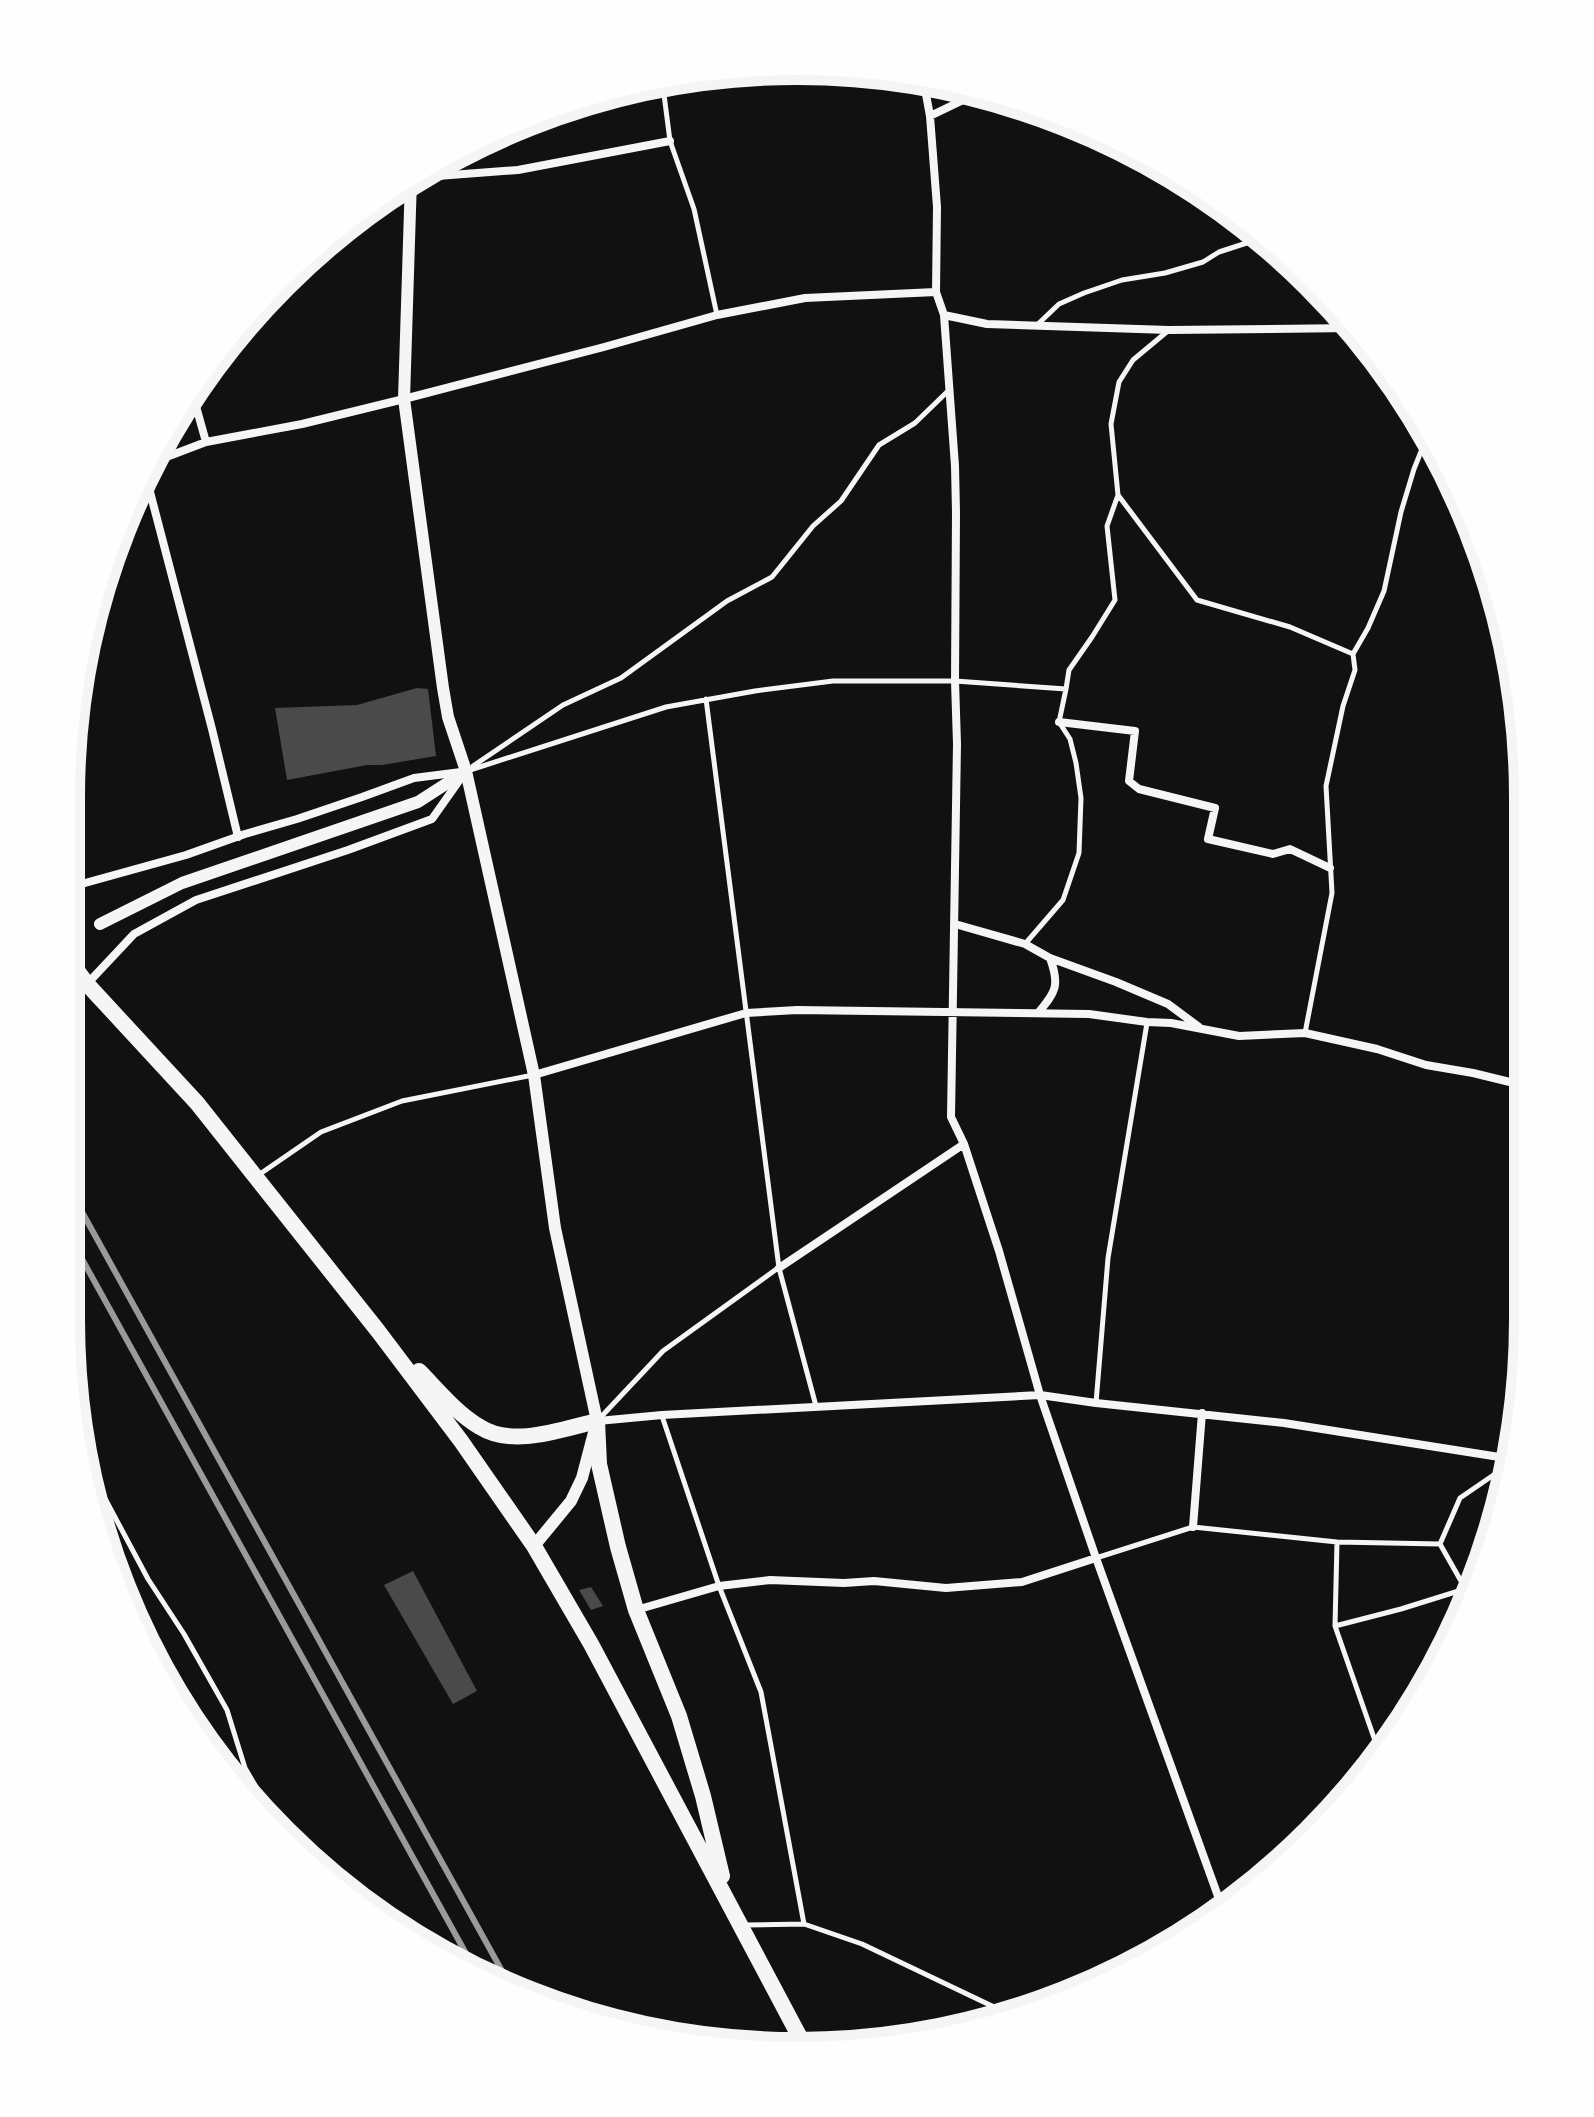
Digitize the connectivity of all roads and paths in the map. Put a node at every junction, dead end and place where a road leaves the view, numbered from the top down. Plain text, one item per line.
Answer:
1 (926, 92) edge
2 (664, 93) edge
3 (964, 100) edge
4 (930, 116) junction
5 (670, 141) junction
6 (439, 176) edge
7 (410, 194) edge
8 (1250, 242) edge
9 (936, 292) junction
10 (717, 315) junction
11 (944, 315) junction
12 (1036, 326) junction
13 (1339, 328) edge
14 (1169, 330) junction
15 (949, 390) junction
16 (404, 399) junction
17 (196, 407) edge
18 (206, 442) junction
19 (1423, 448) edge
20 (166, 457) edge
21 (150, 490) edge
22 (1118, 495) junction
23 (1353, 654) junction
24 (955, 681) junction
25 (1066, 689) junction
26 (706, 699) junction
27 (1059, 722) junction
28 (466, 771) junction
29 (238, 837) junction
30 (1330, 868) junction
31 (80, 884) edge
32 (100, 924) dead end
33 (955, 924) junction
34 (1025, 944) junction
35 (1050, 958) junction
36 (80, 975) edge
37 (87, 984) junction
38 (953, 1012) junction
39 (746, 1013) junction
40 (1038, 1013) junction
41 (1147, 1022) junction
42 (1203, 1030) junction
43 (1305, 1033) junction
44 (534, 1075) junction
45 (1514, 1083) edge
46 (964, 1144) junction
47 (256, 1177) junction
48 (779, 1268) junction
49 (378, 1331) junction
50 (1040, 1395) junction
51 (1096, 1403) junction
52 (816, 1406) junction
53 (1202, 1413) junction
54 (662, 1415) junction
55 (597, 1421) junction
56 (1500, 1459) edge
57 (1497, 1472) edge
58 (101, 1490) edge
59 (1193, 1527) junction
60 (1337, 1542) junction
61 (1440, 1544) junction
62 (534, 1546) junction
63 (1096, 1558) junction
64 (1463, 1585) edge
65 (719, 1586) junction
66 (1460, 1590) edge
67 (636, 1610) junction
68 (1335, 1626) junction
69 (1376, 1742) edge
70 (262, 1797) edge
71 (726, 1894) junction
72 (1219, 1899) edge
73 (804, 1924) junction
74 (742, 1925) junction
75 (997, 2008) edge
76 (800, 2037) edge

1 - 4 street
2 - 5 lane
3 - 4 street
4 - 9 street
5 - 6 street
5 - 10 lane
7 - 16 street
8 - 12 lane
9 - 10 street
9 - 11 street
10 - 16 street
11 - 12 street
11 - 15 street
12 - 14 street
13 - 14 street
14 - 22 lane
15 - 24 street
15 - 28 lane
16 - 18 street
16 - 28 street
17 - 18 street
18 - 20 street
19 - 23 lane
21 - 29 street
22 - 23 lane
22 - 25 lane
23 - 30 lane
24 - 25 lane
24 - 26 lane
24 - 33 street
25 - 27 lane
26 - 28 lane
26 - 39 lane
27 - 30 street
27 - 34 lane
28 - 29 street
28 - 32 street
28 - 37 street
28 - 44 street
29 - 31 street
30 - 43 lane
33 - 34 street
33 - 38 street
34 - 35 street
35 - 40 street
35 - 42 street
36 - 37 main road
37 - 47 main road
38 - 39 street
38 - 40 street
38 - 46 street
39 - 44 street
39 - 48 lane
40 - 41 street
41 - 42 street
41 - 51 lane
42 - 43 street
43 - 45 street
44 - 47 lane
44 - 55 street
46 - 48 street
46 - 50 street
47 - 49 main road
48 - 52 lane
48 - 55 lane
49 - 55 main road
49 - 62 main road
50 - 51 street
50 - 52 street
50 - 63 street
51 - 53 street
52 - 54 street
53 - 56 street
53 - 59 street
54 - 55 street
54 - 65 lane
55 - 62 street
55 - 67 main road
57 - 61 lane
58 - 70 lane
59 - 60 lane
59 - 63 lane
60 - 61 lane
60 - 68 lane
61 - 64 lane
62 - 71 main road
63 - 65 street
63 - 72 street
65 - 67 street
65 - 73 lane
66 - 68 lane
67 - 71 main road
68 - 69 lane
71 - 74 main road
73 - 74 lane
73 - 75 lane
74 - 76 main road

